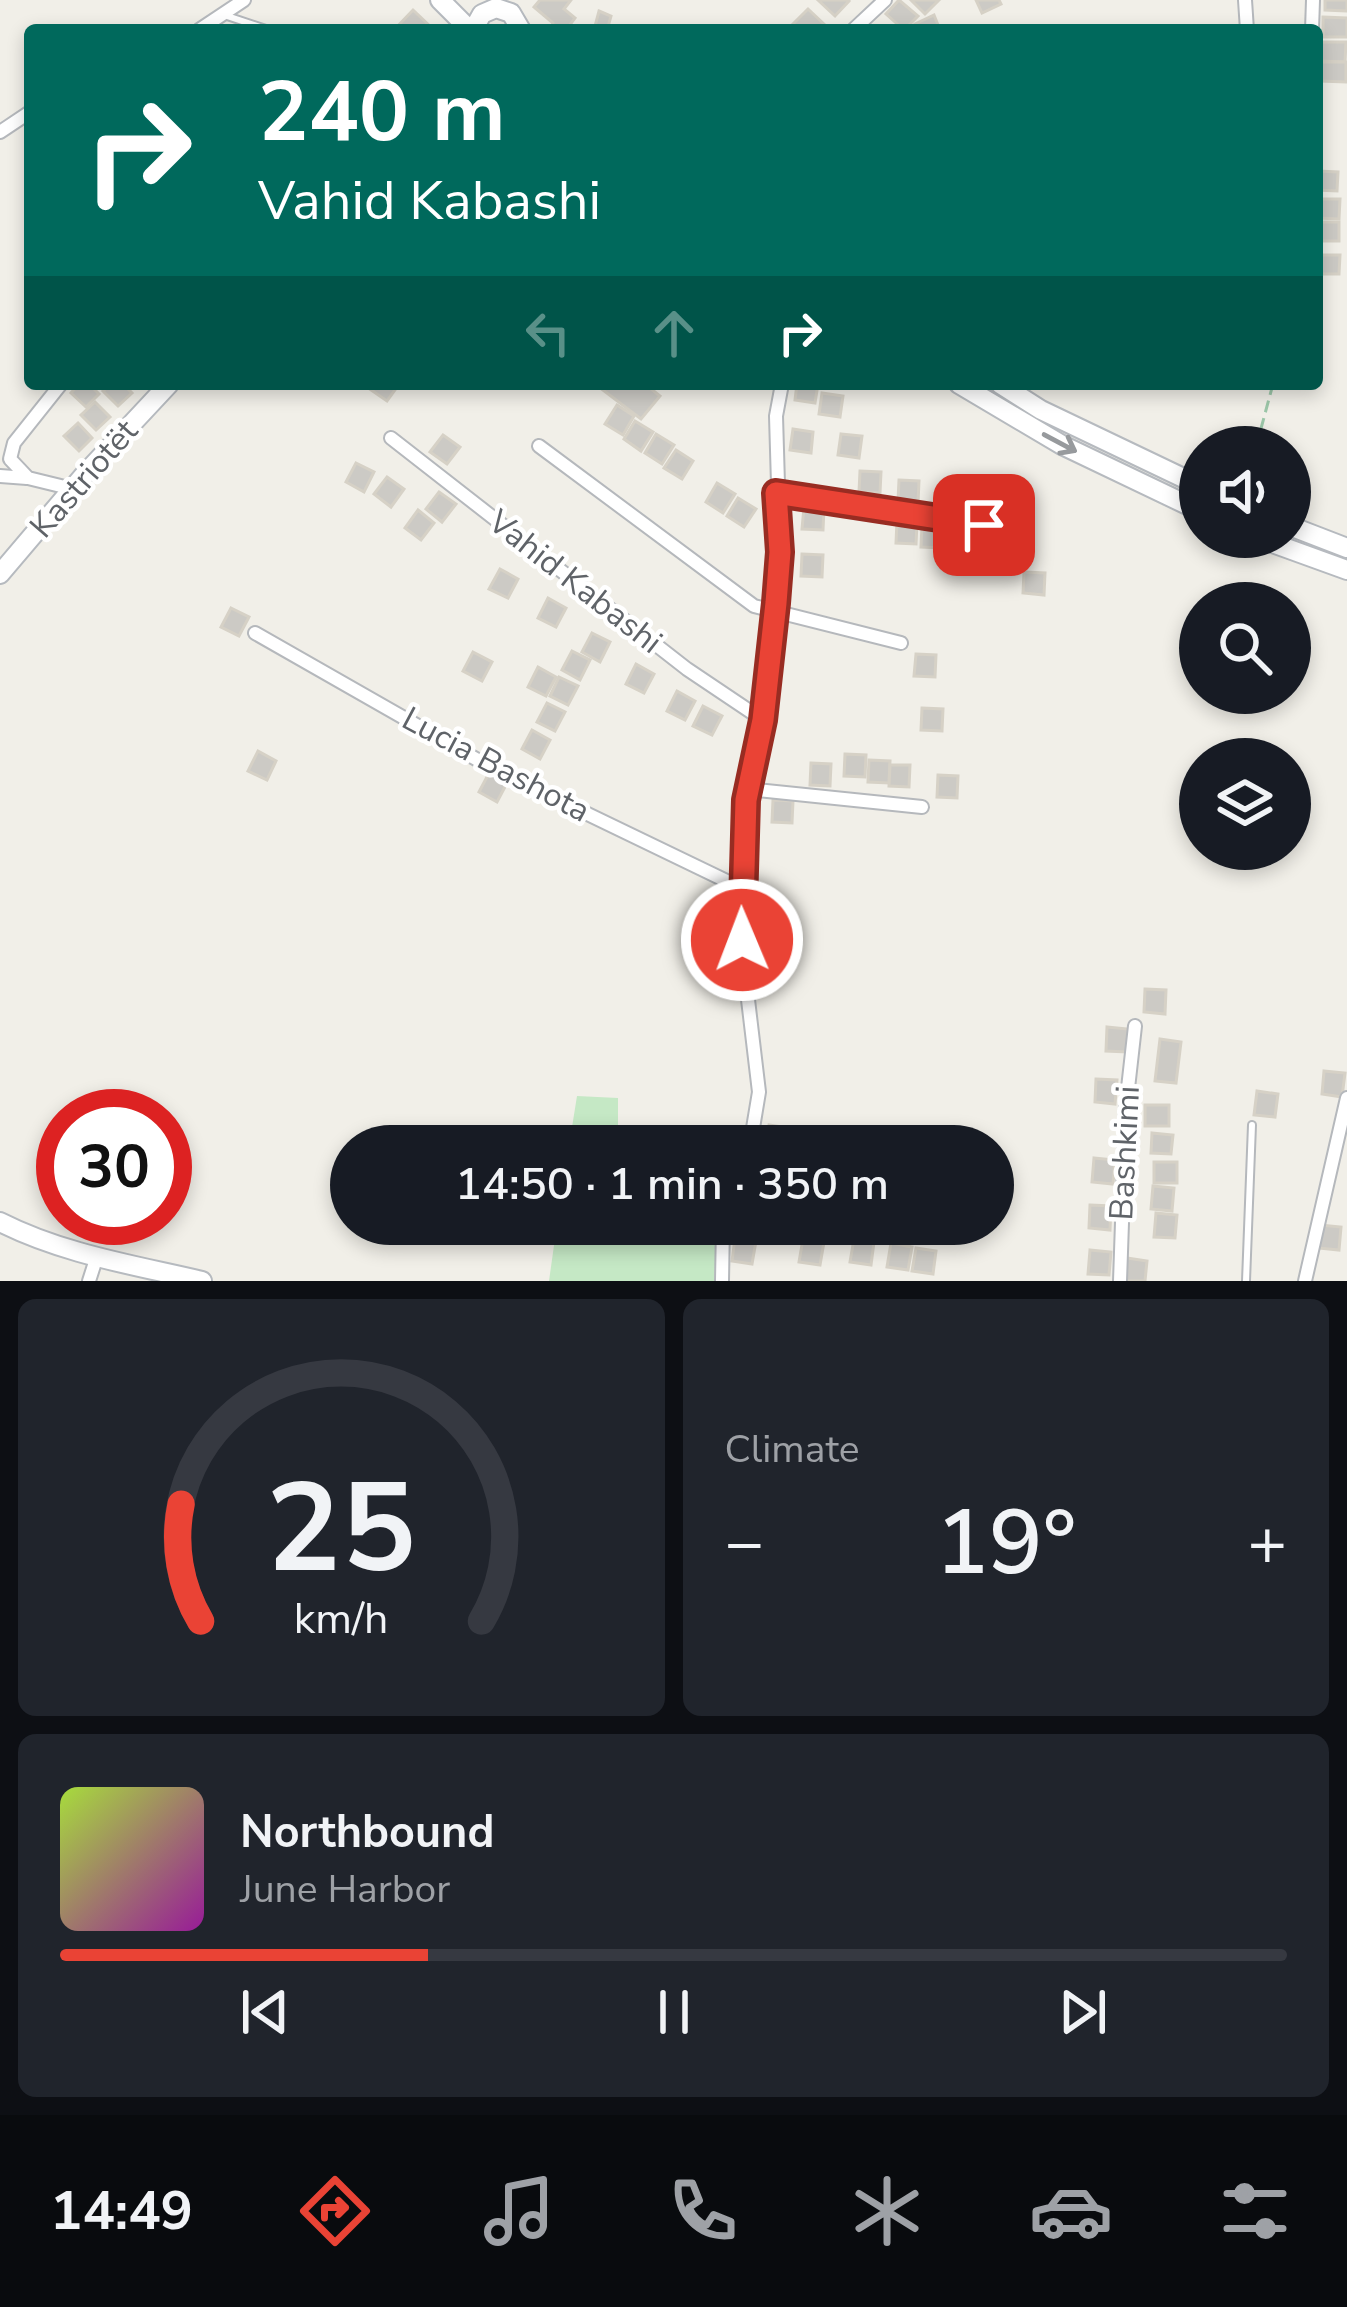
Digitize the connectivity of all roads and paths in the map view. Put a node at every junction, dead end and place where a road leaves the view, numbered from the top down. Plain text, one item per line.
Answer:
1 (244, 0) edge
2 (440, 0) edge
3 (885, 0) edge
4 (483, 5) edge
5 (518, 14) edge
6 (222, 15) junction
7 (208, 24) edge
8 (250, 24) edge
9 (466, 24) edge
10 (859, 24) edge
11 (56, 390) edge
12 (164, 390) edge
13 (781, 390) edge
14 (969, 390) edge
15 (1009, 390) edge
16 (1271, 390) edge
17 (1262, 426) edge
18 (391, 438) dead end
19 (539, 446) dead end
20 (0, 476) edge
21 (1179, 476) edge
22 (28, 478) junction
23 (73, 489) junction
24 (776, 493) junction
25 (1179, 501) edge
26 (984, 525) dead end
27 (1311, 534) edge
28 (1347, 548) edge
29 (1311, 557) edge
30 (1347, 570) edge
31 (0, 574) edge
32 (775, 612) junction
33 (255, 633) dead end
34 (901, 643) dead end
35 (763, 720) junction
36 (748, 789) junction
37 (922, 807) dead end
38 (741, 888) junction
39 (1136, 1026) dead end
40 (1347, 1098) edge
41 (753, 1125) edge
42 (1252, 1125) dead end
43 (0, 1222) edge
44 (720, 1245) edge
45 (97, 1256) junction
46 (89, 1281) edge
47 (202, 1281) edge
48 (722, 1281) edge
49 (1120, 1281) edge
50 (1246, 1281) edge
51 (1306, 1281) edge

1 - 6 street
2 - 9 main road
3 - 10 street
4 - 5 main road
6 - 7 street
6 - 8 lane
11 - 22 street
12 - 23 main road, Kastriotët
13 - 24 street
14 -> 25 main road
15 - 21 main road
16 - 17 path
18 - 35 street, Vahid Kabashi
19 - 32 street
20 - 22 street
22 - 23 street
23 - 31 main road, Kastriotët
24 - 26 street
24 - 32 street
27 - 28 main road
29 - 30 main road
32 - 34 street
32 - 35 street
33 - 38 street, Lucia Bashota
35 - 36 street
36 - 37 street
36 - 38 street
38 - 41 street
39 - 49 street, Bashkimi
40 - 51 street
42 - 50 lane
43 - 45 main road
44 - 48 street
45 - 46 street
45 - 47 main road

